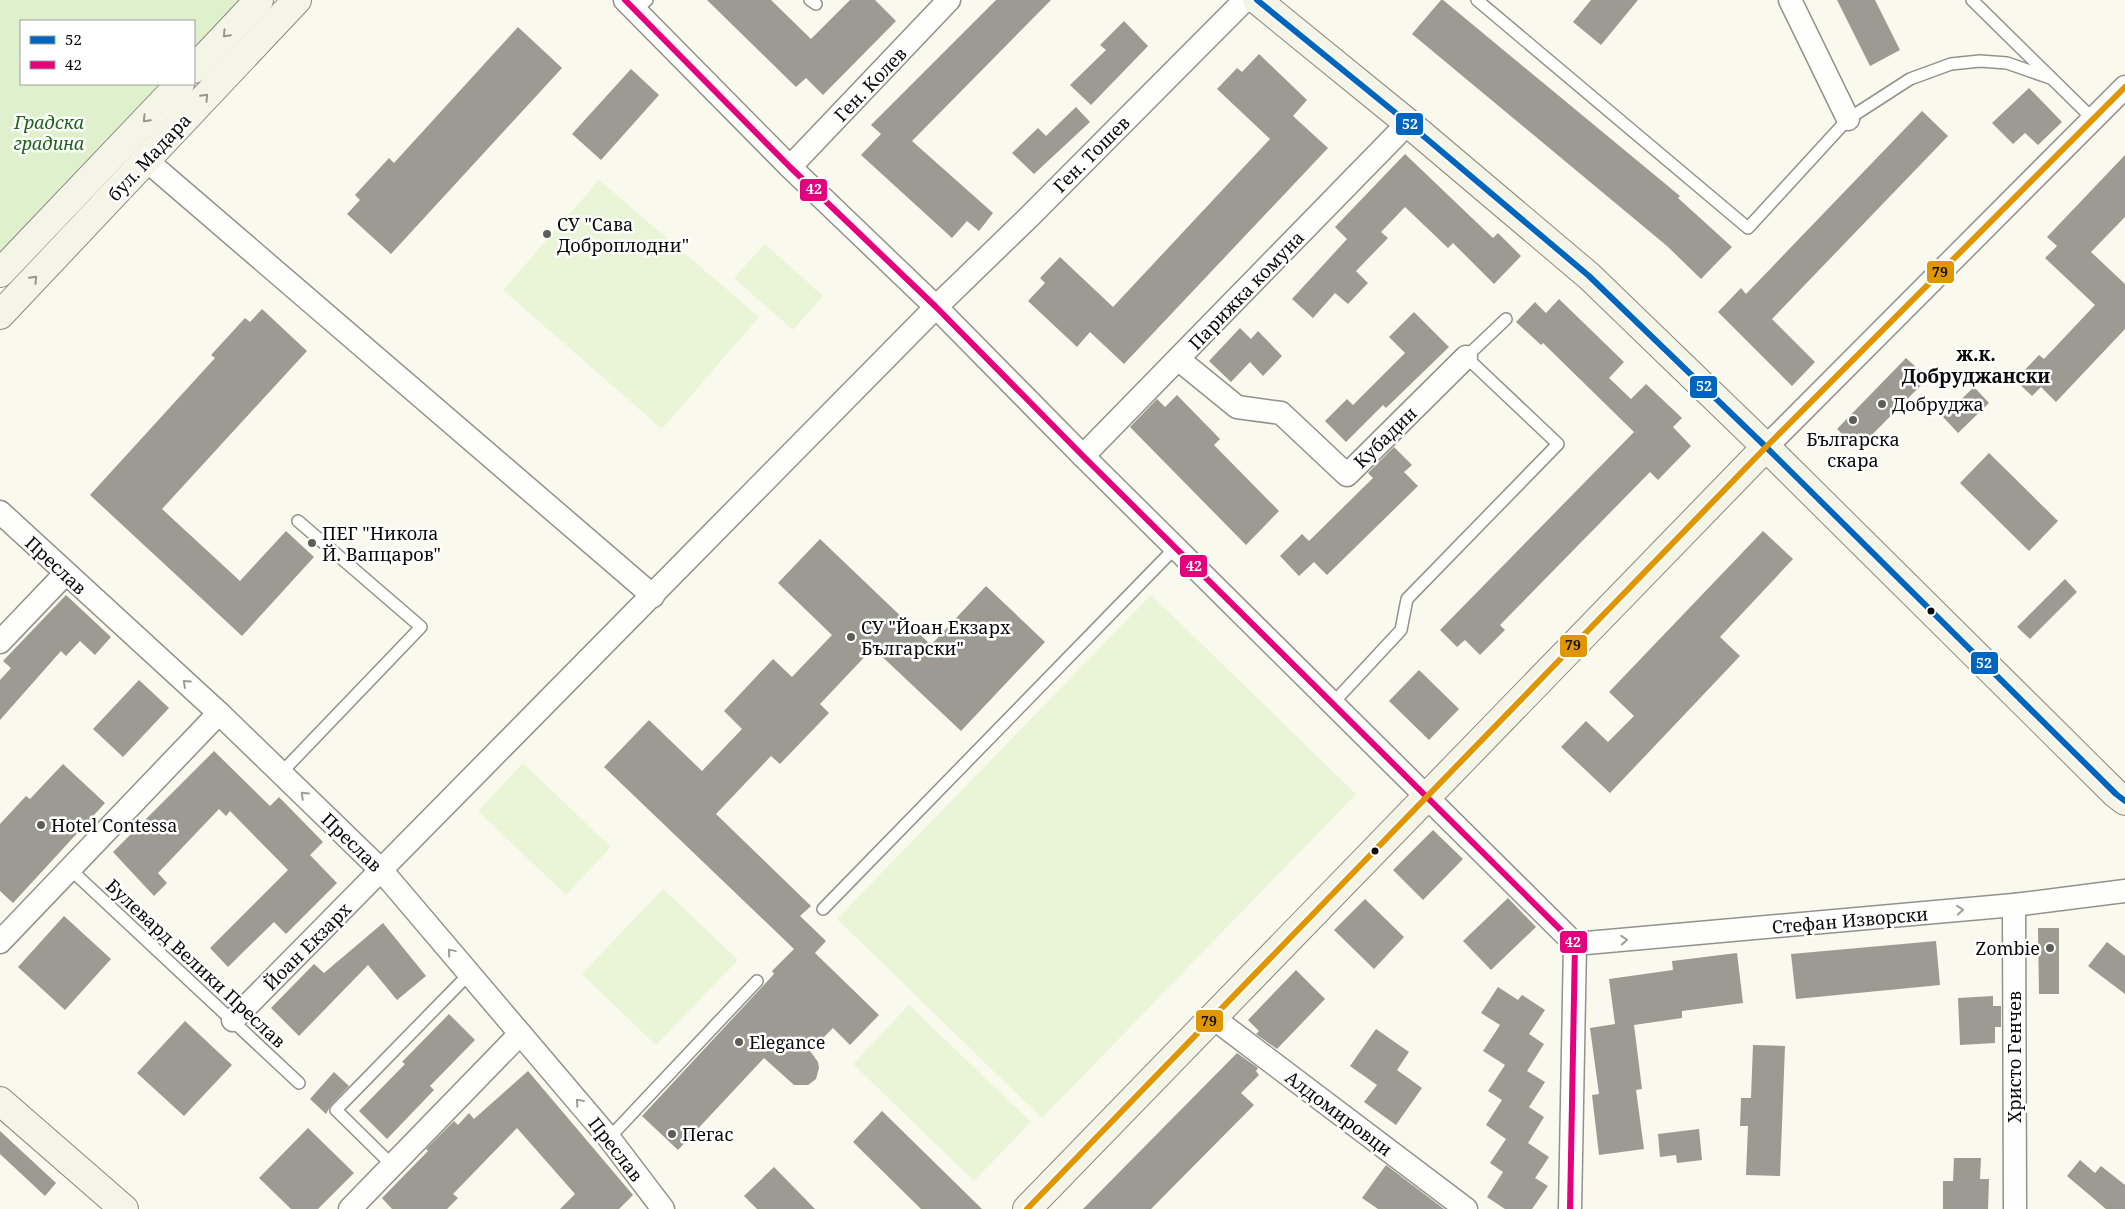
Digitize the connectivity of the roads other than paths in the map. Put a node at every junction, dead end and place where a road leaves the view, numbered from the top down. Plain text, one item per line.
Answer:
1 (259, 0) edge
2 (297, 0) edge
3 (949, 0) edge
4 (1245, 0) edge
5 (1257, 0) edge
6 (1273, 0) edge
7 (1477, 0) edge
8 (1790, 0) edge
9 (1972, 0) edge
10 (636, 3) edge
11 (1340, 67) junction
12 (195, 68) edge
13 (2050, 78) junction
14 (179, 85) edge
15 (2125, 87) edge
16 (1848, 119) junction
17 (2093, 119) junction
18 (1408, 123) junction
19 (146, 160) junction
20 (790, 167) junction
21 (0, 273) edge
22 (936, 307) junction
23 (0, 314) edge
24 (1506, 319) dead end
25 (1466, 357) junction
26 (1178, 359) junction
27 (1766, 447) junction
28 (1082, 456) junction
29 (0, 512) edge
30 (298, 520) dead end
31 (1175, 548) junction
32 (65, 574) junction
33 (653, 596) junction
34 (0, 642) edge
35 (1333, 703) junction
36 (219, 713) junction
37 (281, 773) junction
38 (2122, 793) edge
39 (1427, 797) junction
40 (70, 869) junction
41 (382, 871) junction
42 (2125, 891) edge
43 (2014, 905) junction
44 (823, 909) dead end
45 (0, 942) edge
46 (1575, 944) junction
47 (469, 974) junction
48 (757, 981) dead end
49 (1212, 1018) junction
50 (233, 1020) junction
51 (520, 1034) junction
52 (298, 1083) dead end
53 (0, 1101) edge
54 (609, 1138) junction
55 (393, 1166) junction
56 (653, 1205) edge
57 (124, 1209) edge
58 (350, 1209) edge
59 (1027, 1209) edge
60 (1466, 1209) edge
61 (1570, 1209) edge
62 (2015, 1209) edge

1 -> 12 main road
19 -> 2 main road, бул. Мадара
3 - 20 street, Ген. Колев
4 - 22 street, Ген. Тошев
5 - 11 main road
6 - 11 main road
7 - 16 lane
8 - 16 street
9 - 13 lane
10 - 20 street
11 - 18 main road
13 - 16 lane
13 - 17 lane
14 -> 21 main road, бул. Мадара
15 - 17 street
17 - 27 street
18 - 26 street, Парижка комуна
18 - 27 main road
23 -> 19 main road, бул. Мадара
19 - 33 street
20 - 22 street
22 - 28 street
22 - 33 street, Ген. Тошев
24 - 25 lane
25 - 26 street, Кубадин
25 - 35 lane
26 - 28 street, Парижка комуна
27 - 38 main road
27 - 39 main road
28 - 31 street
29 - 32 street, Преслав
30 - 37 lane
31 - 35 street
31 - 44 lane
32 - 34 street
36 -> 32 street, Преслав
33 - 41 street, Йоан Екзарх
35 - 39 street
36 - 37 street, Преслав
36 - 40 street
41 -> 37 street, Преслав
39 - 46 street
39 - 49 main road
40 - 45 street
40 - 50 lane, Булевард Велики Преслав
47 -> 41 street, Преслав
41 - 50 street, Йоан Екзарх
42 - 43 street, Стефан Изворски
46 -> 43 street, Стефан Изворски
43 - 62 street, Христо Генчев
46 - 61 street
47 - 51 street, Преслав
47 - 55 lane
48 - 54 lane
49 - 59 main road
49 - 60 street, Алдомировци
50 - 52 lane, Булевард Велики Преслав
54 -> 51 street, Преслав
51 - 55 street
53 - 57 main road
54 - 56 street, Преслав
55 - 58 street

